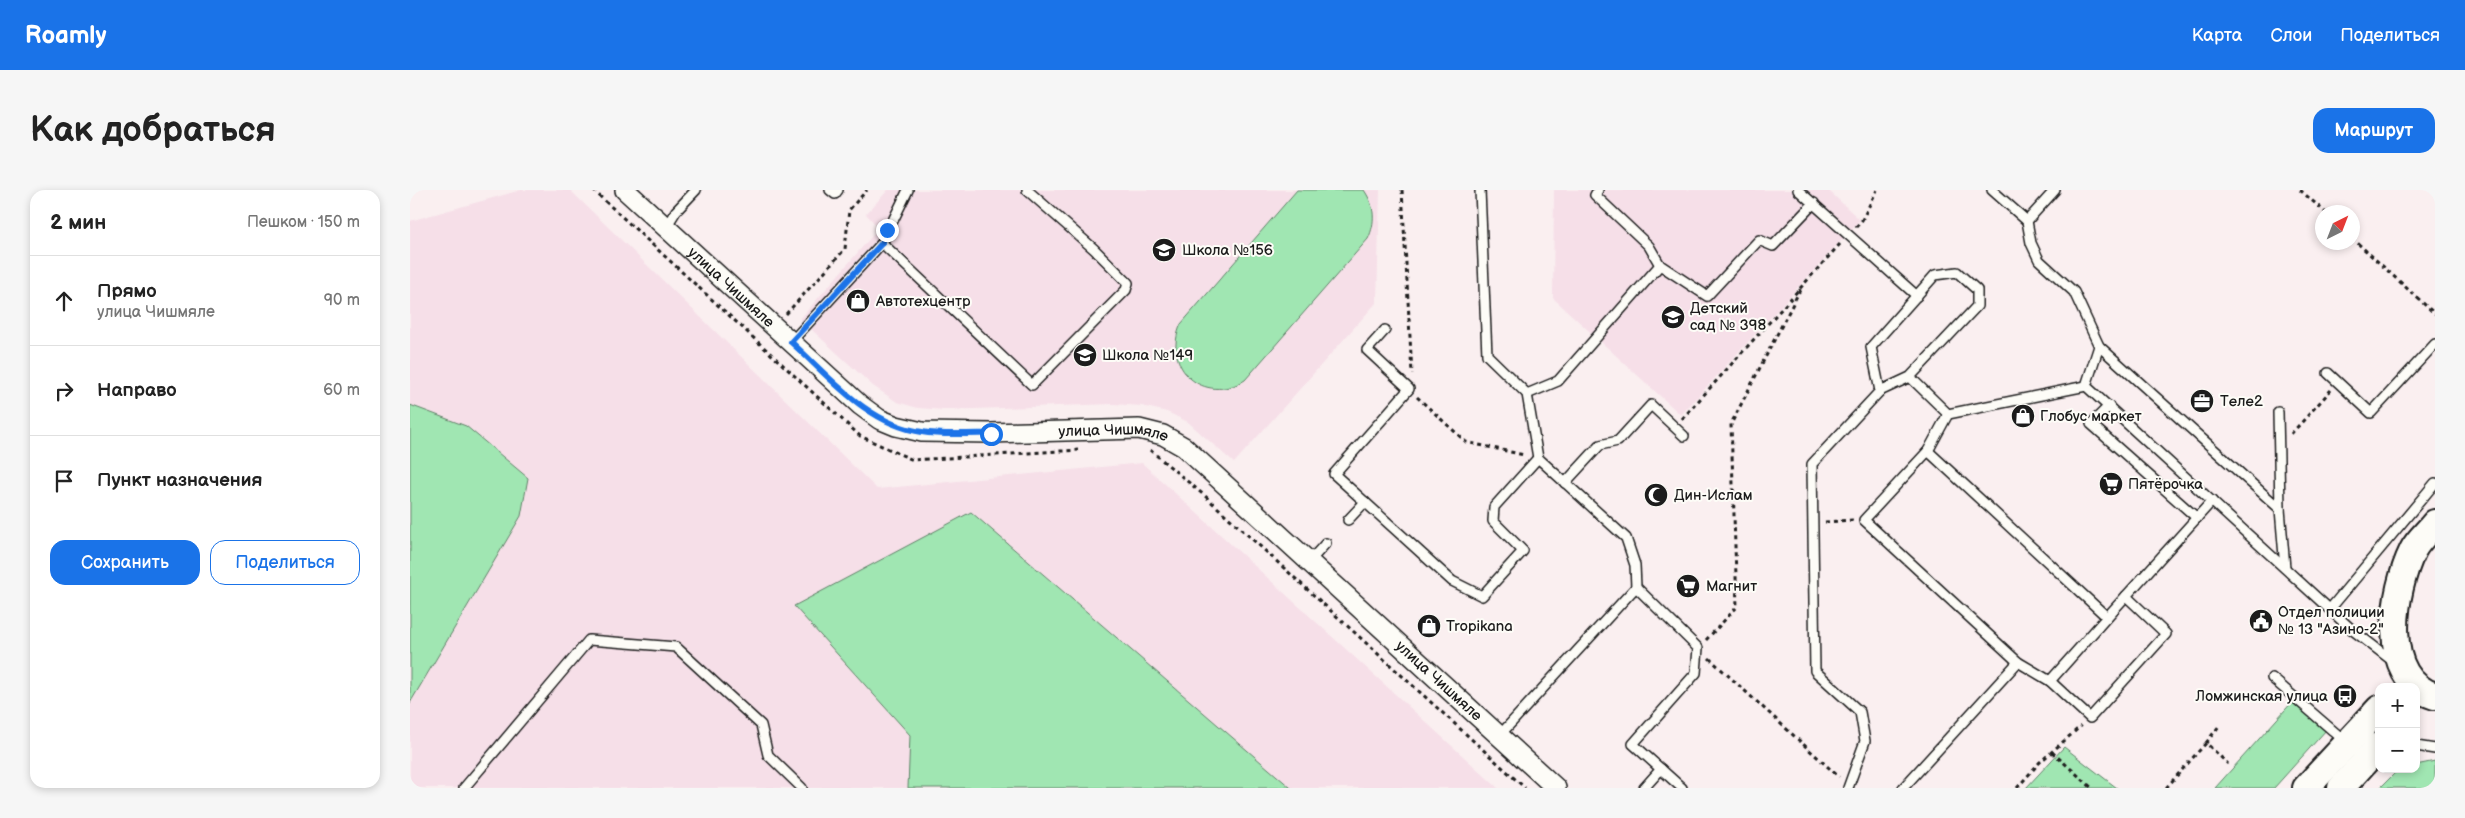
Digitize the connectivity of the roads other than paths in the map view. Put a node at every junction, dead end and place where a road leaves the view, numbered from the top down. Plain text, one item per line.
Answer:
1 (625, 190) edge
2 (696, 190) edge
3 (830, 190) edge
4 (838, 190) edge
5 (908, 190) edge
6 (1027, 190) edge
7 (1480, 190) edge
8 (1598, 190) edge
9 (1798, 190) edge
10 (1992, 190) edge
11 (2055, 190) edge
12 (1814, 203) junction
13 (2027, 221) junction
14 (666, 227) junction
15 (882, 243) junction
16 (1660, 265) junction
17 (1917, 296) junction
18 (1384, 330) dead end
19 (791, 342) junction
20 (2435, 344) edge
21 (2099, 346) junction
22 (2328, 373) dead end
23 (1910, 377) junction
24 (2086, 386) junction
25 (1880, 391) junction
26 (1527, 394) junction
27 (2109, 406) junction
28 (2278, 412) dead end
29 (1948, 414) junction
30 (1684, 436) dead end
31 (1928, 452) junction
32 (1538, 458) junction
33 (1565, 483) junction
34 (2435, 483) edge
35 (2212, 501) junction
36 (1365, 502) junction
37 (2280, 509) junction
38 (2197, 518) junction
39 (1348, 520) dead end
40 (2435, 524) edge
41 (1326, 543) dead end
42 (1308, 562) junction
43 (2284, 568) junction
44 (1636, 588) junction
45 (2126, 596) junction
46 (2330, 609) junction
47 (2107, 617) junction
48 (2018, 662) junction
49 (2272, 678) dead end
50 (2050, 681) junction
51 (2410, 683) edge
52 (2412, 683) edge
53 (2375, 713) edge
54 (1499, 736) junction
55 (2347, 744) junction
56 (2420, 747) edge
57 (2435, 749) edge
58 (2375, 752) edge
59 (1661, 769) junction
60 (2348, 786) edge
61 (1848, 787) edge
62 (464, 788) edge
63 (802, 788) edge
64 (1556, 788) edge
65 (1644, 788) edge
66 (1682, 788) edge
67 (1903, 788) edge
68 (2306, 788) edge

1 - 14 street, улица Чишмяле
2 - 14 lane
3 - 4 lane
5 - 15 lane
6 - 15 lane
7 - 26 lane
8 - 16 lane
9 - 12 lane
10 - 13 lane
11 - 13 lane
12 - 16 lane
12 - 17 lane
13 - 21 lane
14 - 19 street, улица Чишмяле
15 - 19 lane
16 - 26 lane
17 - 23 lane
17 - 25 lane
18 - 36 lane
19 - 42 street, улица Чишмяле
20 - 22 lane
21 - 24 lane
21 - 37 lane
23 - 25 lane
23 - 29 lane
24 - 27 lane
24 - 29 lane
25 - 61 lane
26 - 32 lane
27 - 35 lane
27 - 38 lane
28 - 37 lane
29 - 31 lane
30 - 33 lane
31 - 47 lane
31 - 48 lane
32 - 33 lane
32 - 36 lane
33 - 44 lane
34 - 46 lane
35 - 38 lane
35 - 43 lane
36 - 39 lane
37 - 43 lane
38 - 45 lane
40 - 52 main road
41 - 42 lane
42 - 54 street, улица Чишмяле
43 - 46 lane
44 - 54 lane
44 - 59 lane
45 - 47 lane
45 - 50 lane
46 - 51 lane
47 - 50 lane
48 - 50 lane
48 - 67 lane
49 - 55 lane
53 - 55 main road
54 - 64 street, улица Чишмяле
55 - 68 main road
56 - 57 lane
58 - 60 main road
59 - 65 lane
59 - 66 lane
62 - 63 lane

